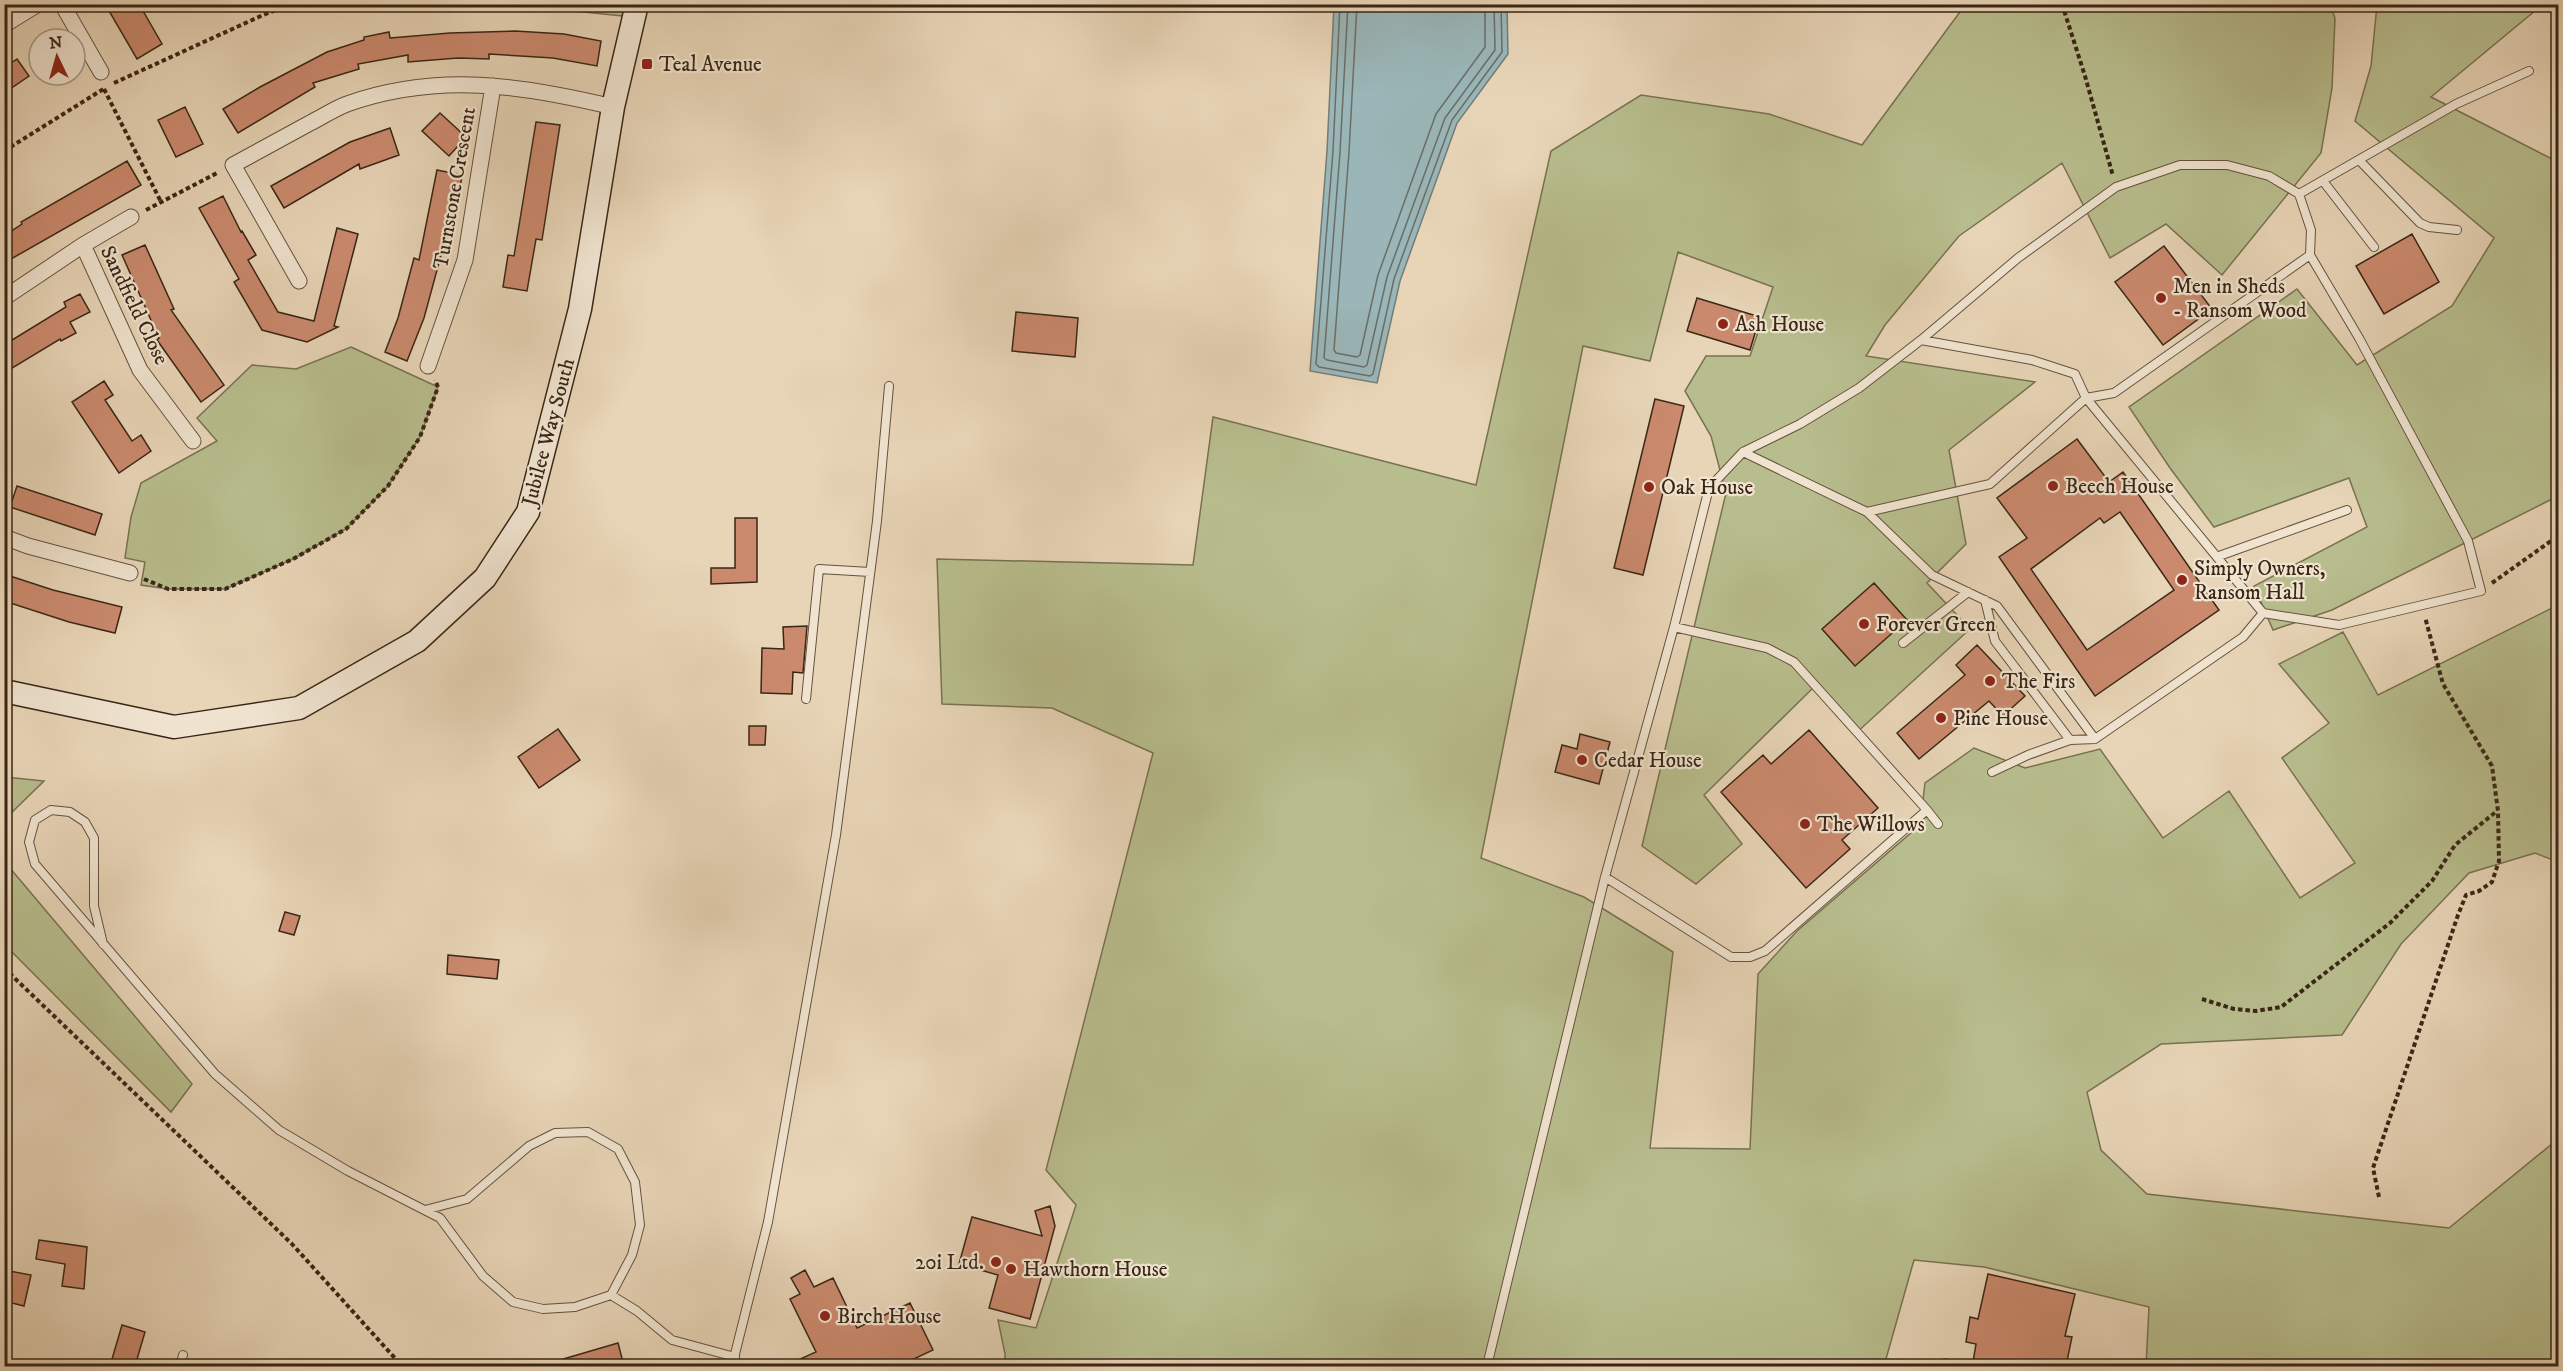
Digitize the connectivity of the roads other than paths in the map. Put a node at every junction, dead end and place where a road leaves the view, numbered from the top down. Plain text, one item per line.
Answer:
1 (38, 4) edge
2 (62, 4) edge
3 (637, 4) edge
4 (4, 25) edge
5 (2529, 71) dead end
6 (101, 72) dead end
7 (493, 86) junction
8 (613, 107) junction
9 (2359, 160) junction
10 (2323, 181) junction
11 (2299, 194) junction
12 (131, 217) road end
13 (2457, 230) dead end
14 (83, 245) junction
15 (2374, 248) dead end
16 (2310, 255) junction
17 (299, 281) dead end
18 (4, 298) edge
19 (1921, 340) junction
20 (428, 366) road end
21 (889, 386) dead end
22 (2086, 398) junction
23 (193, 441) dead end
24 (1743, 452) junction
25 (2347, 510) dead end
26 (1867, 512) junction
27 (4, 537) edge
28 (2218, 556) junction
29 (870, 572) junction
30 (130, 573) road end
31 (1968, 592) junction
32 (1985, 600) junction
33 (2263, 613) junction
34 (1674, 627) junction
35 (1903, 643) dead end
36 (4, 691) edge
37 (806, 699) dead end
38 (2095, 739) junction
39 (2070, 740) junction
40 (1992, 772) dead end
41 (1927, 810) junction
42 (1938, 824) dead end
43 (1605, 877) junction
44 (103, 944) junction
45 (425, 1210) junction
46 (611, 1295) junction
47 (183, 1355) dead end
48 (735, 1357) junction
49 (180, 1366) edge
50 (732, 1366) edge
51 (1487, 1366) edge

1 - 4 street
2 - 6 street
3 - 8 street, Jubilee Way South
5 - 9 lane
7 - 8 street
7 - 17 street
7 - 20 street, Turnstone Crescent
8 - 36 street, Jubilee Way South
9 - 10 lane
9 - 13 lane
10 - 11 lane
10 - 15 lane
11 - 16 lane
11 - 19 lane
12 - 14 street
14 - 18 street
14 - 23 street, Sandfield Close
16 - 22 lane
16 - 33 lane
19 - 22 lane
19 - 24 lane
21 - 29 lane
22 - 26 lane
22 - 28 lane
24 - 26 lane
24 - 34 lane
25 - 28 lane
26 - 31 lane
27 - 30 street
28 - 33 lane
29 - 37 lane
29 - 48 lane
31 - 32 lane
31 - 35 lane
32 - 38 lane
32 - 39 lane
33 - 38 lane
34 - 41 lane
34 - 43 lane
38 - 39 lane
39 - 40 lane
41 - 42 lane
41 - 43 lane
43 - 51 lane
44 - 44 lane
44 - 45 lane
45 - 46 lane
45 - 46 lane
46 - 48 lane
47 - 49 lane
48 - 50 lane

